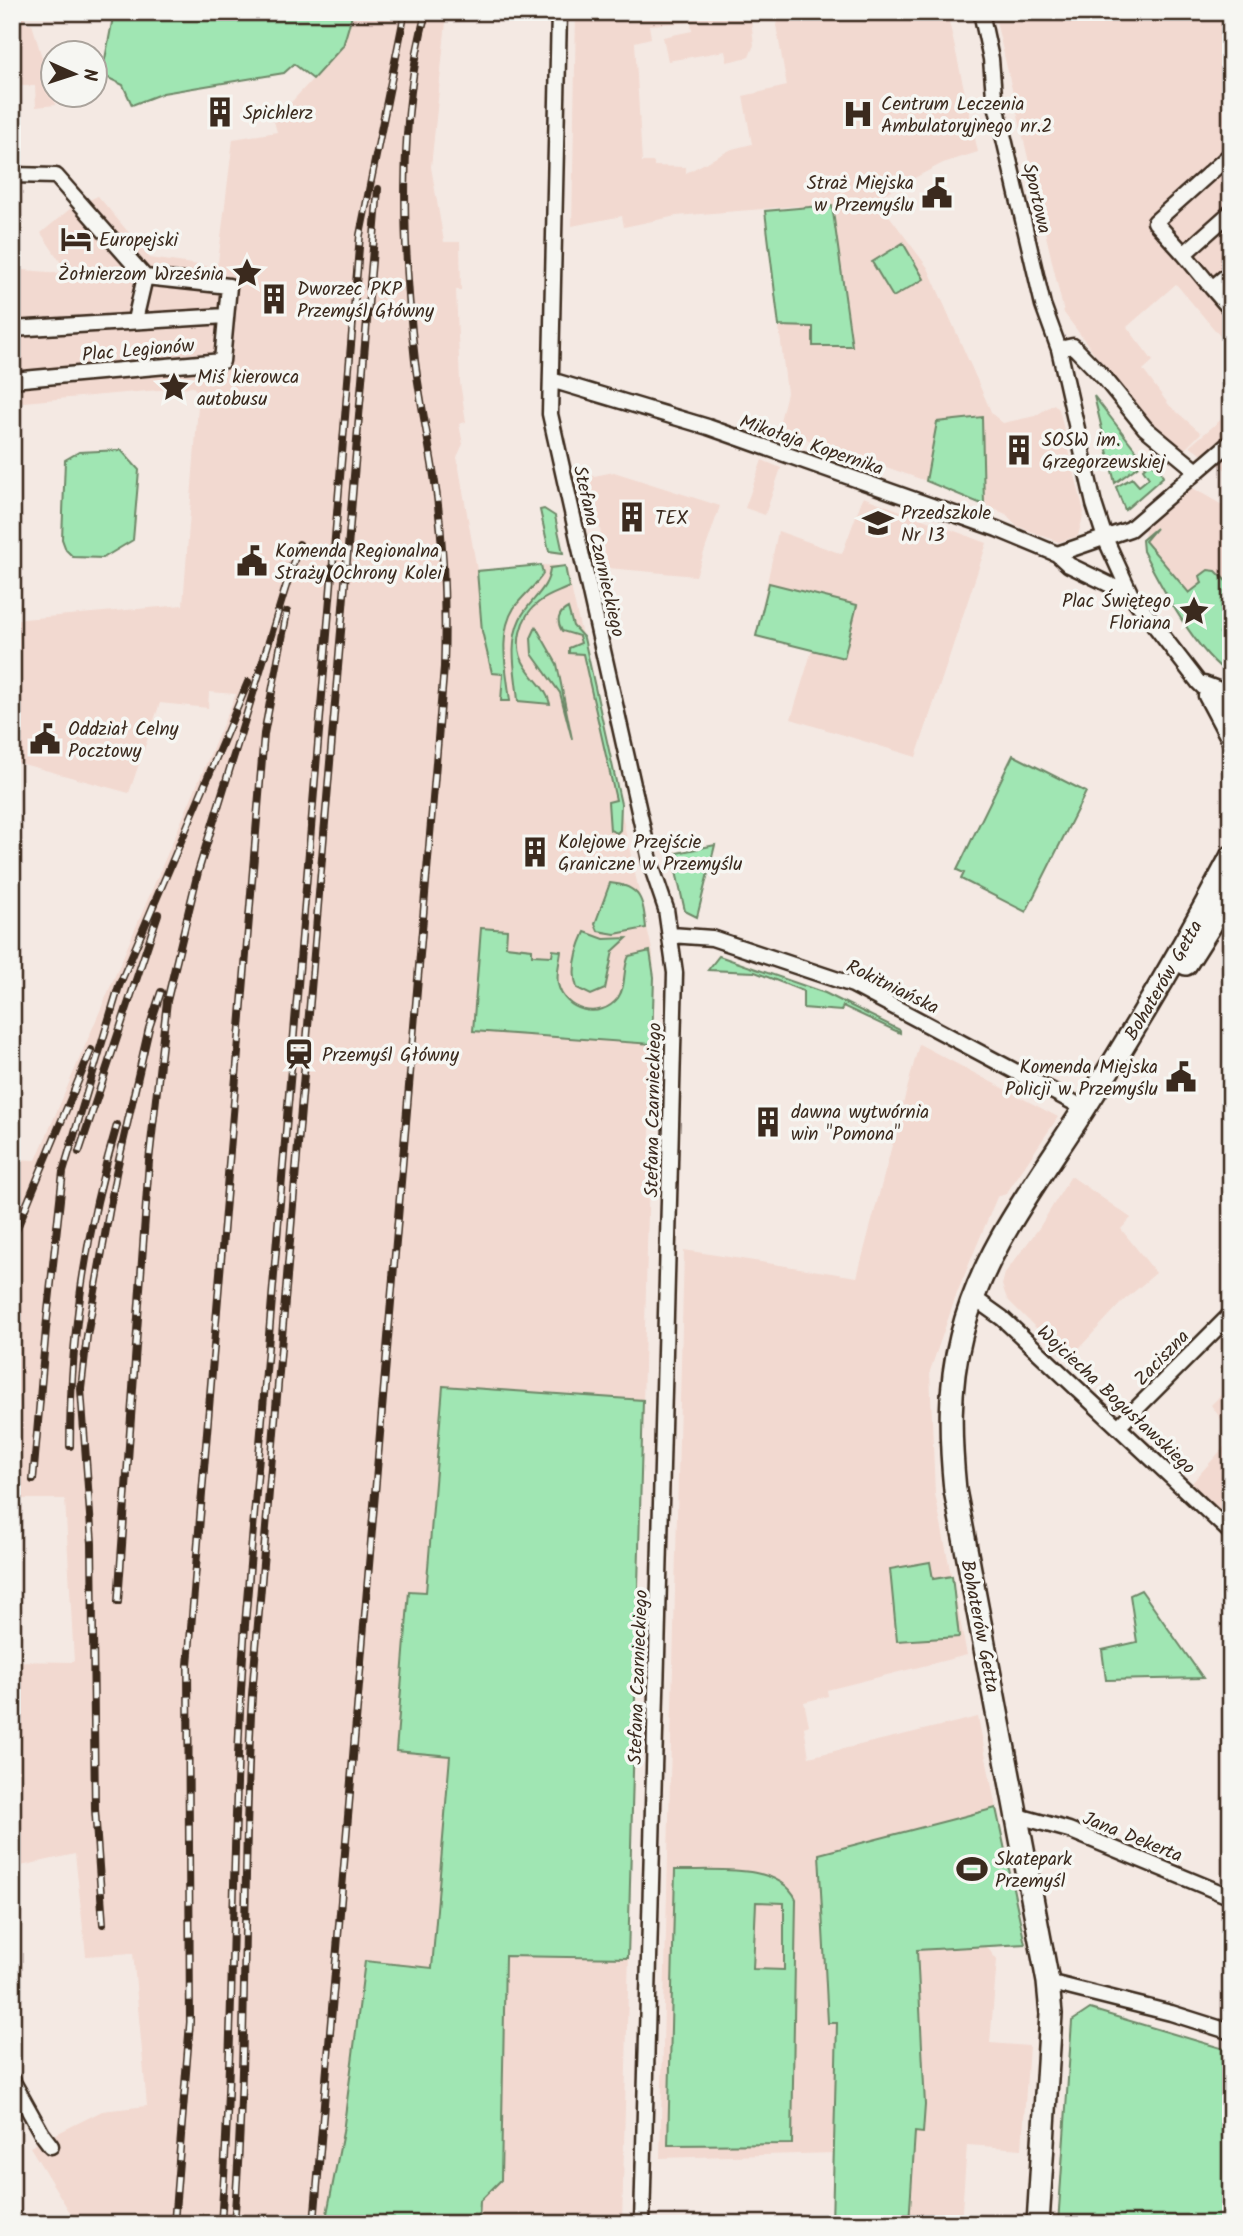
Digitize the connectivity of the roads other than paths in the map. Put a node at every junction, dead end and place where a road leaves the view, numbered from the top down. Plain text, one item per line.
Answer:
1 (559, 12) edge
2 (981, 12) edge
3 (1230, 155) edge
4 (12, 175) edge
5 (1231, 212) edge
6 (1184, 254) junction
7 (1231, 272) edge
8 (145, 277) junction
9 (1212, 288) junction
10 (1231, 310) edge
11 (226, 316) junction
12 (135, 320) junction
13 (12, 329) edge
14 (1059, 349) junction
15 (12, 380) edge
16 (551, 380) junction
17 (1231, 442) edge
18 (1197, 471) junction
19 (1105, 538) junction
20 (1057, 554) junction
21 (1131, 596) junction
22 (1199, 683) junction
23 (1231, 694) edge
24 (1231, 714) edge
25 (1231, 743) edge
26 (1231, 857) edge
27 (1231, 893) edge
28 (671, 935) junction
29 (1112, 1064) junction
30 (1084, 1108) junction
31 (974, 1298) junction
32 (1231, 1314) edge
33 (1118, 1427) junction
34 (1231, 1533) edge
35 (1018, 1816) junction
36 (1231, 1897) edge
37 (1048, 1982) junction
38 (1231, 2032) edge
39 (12, 2080) edge
40 (51, 2146) dead end
41 (642, 2224) edge
42 (1038, 2224) edge

1 - 16 street, Stefana Czarnieckiego
2 - 14 street, Sportowa
3 - 6 street
4 - 8 street
5 - 6 street
6 - 9 street
7 - 9 street
8 - 11 street, Plac Legionów
8 - 12 street, Plac Legionów
9 - 10 street
11 - 12 street, Plac Legionów
11 - 15 street, Plac Legionów
12 - 13 street, Plac Legionów
14 - 18 street
14 - 19 street, Sportowa
16 - 20 street, Mikołaja Kopernika
16 - 28 street, Stefana Czarnieckiego
17 - 18 street
18 - 19 street
19 - 20 street
19 - 21 street, Sportowa
20 - 21 street, Mikołaja Kopernika
21 - 22 street, Mikołaja Kopernika
22 - 23 street
22 - 24 street, Mikołaja Kopernika
22 - 25 street, Mikołaja Kopernika
26 - 29 main road, Bohaterów Getta
27 - 29 main road, Bohaterów Getta
28 - 30 street, Rokitniańska
28 - 41 street, Stefana Czarnieckiego
29 - 30 main road, Bohaterów Getta
30 - 31 main road, Bohaterów Getta
31 - 33 street, Wojciecha Bogusławskiego
31 - 35 main road, Bohaterów Getta
32 - 33 street, Zaciszna
33 - 34 street, Wojciecha Bogusławskiego
35 - 36 street, Jana Dekerta
35 - 37 main road, Bohaterów Getta
37 - 38 street
37 - 42 main road, Bohaterów Getta
39 - 40 street

